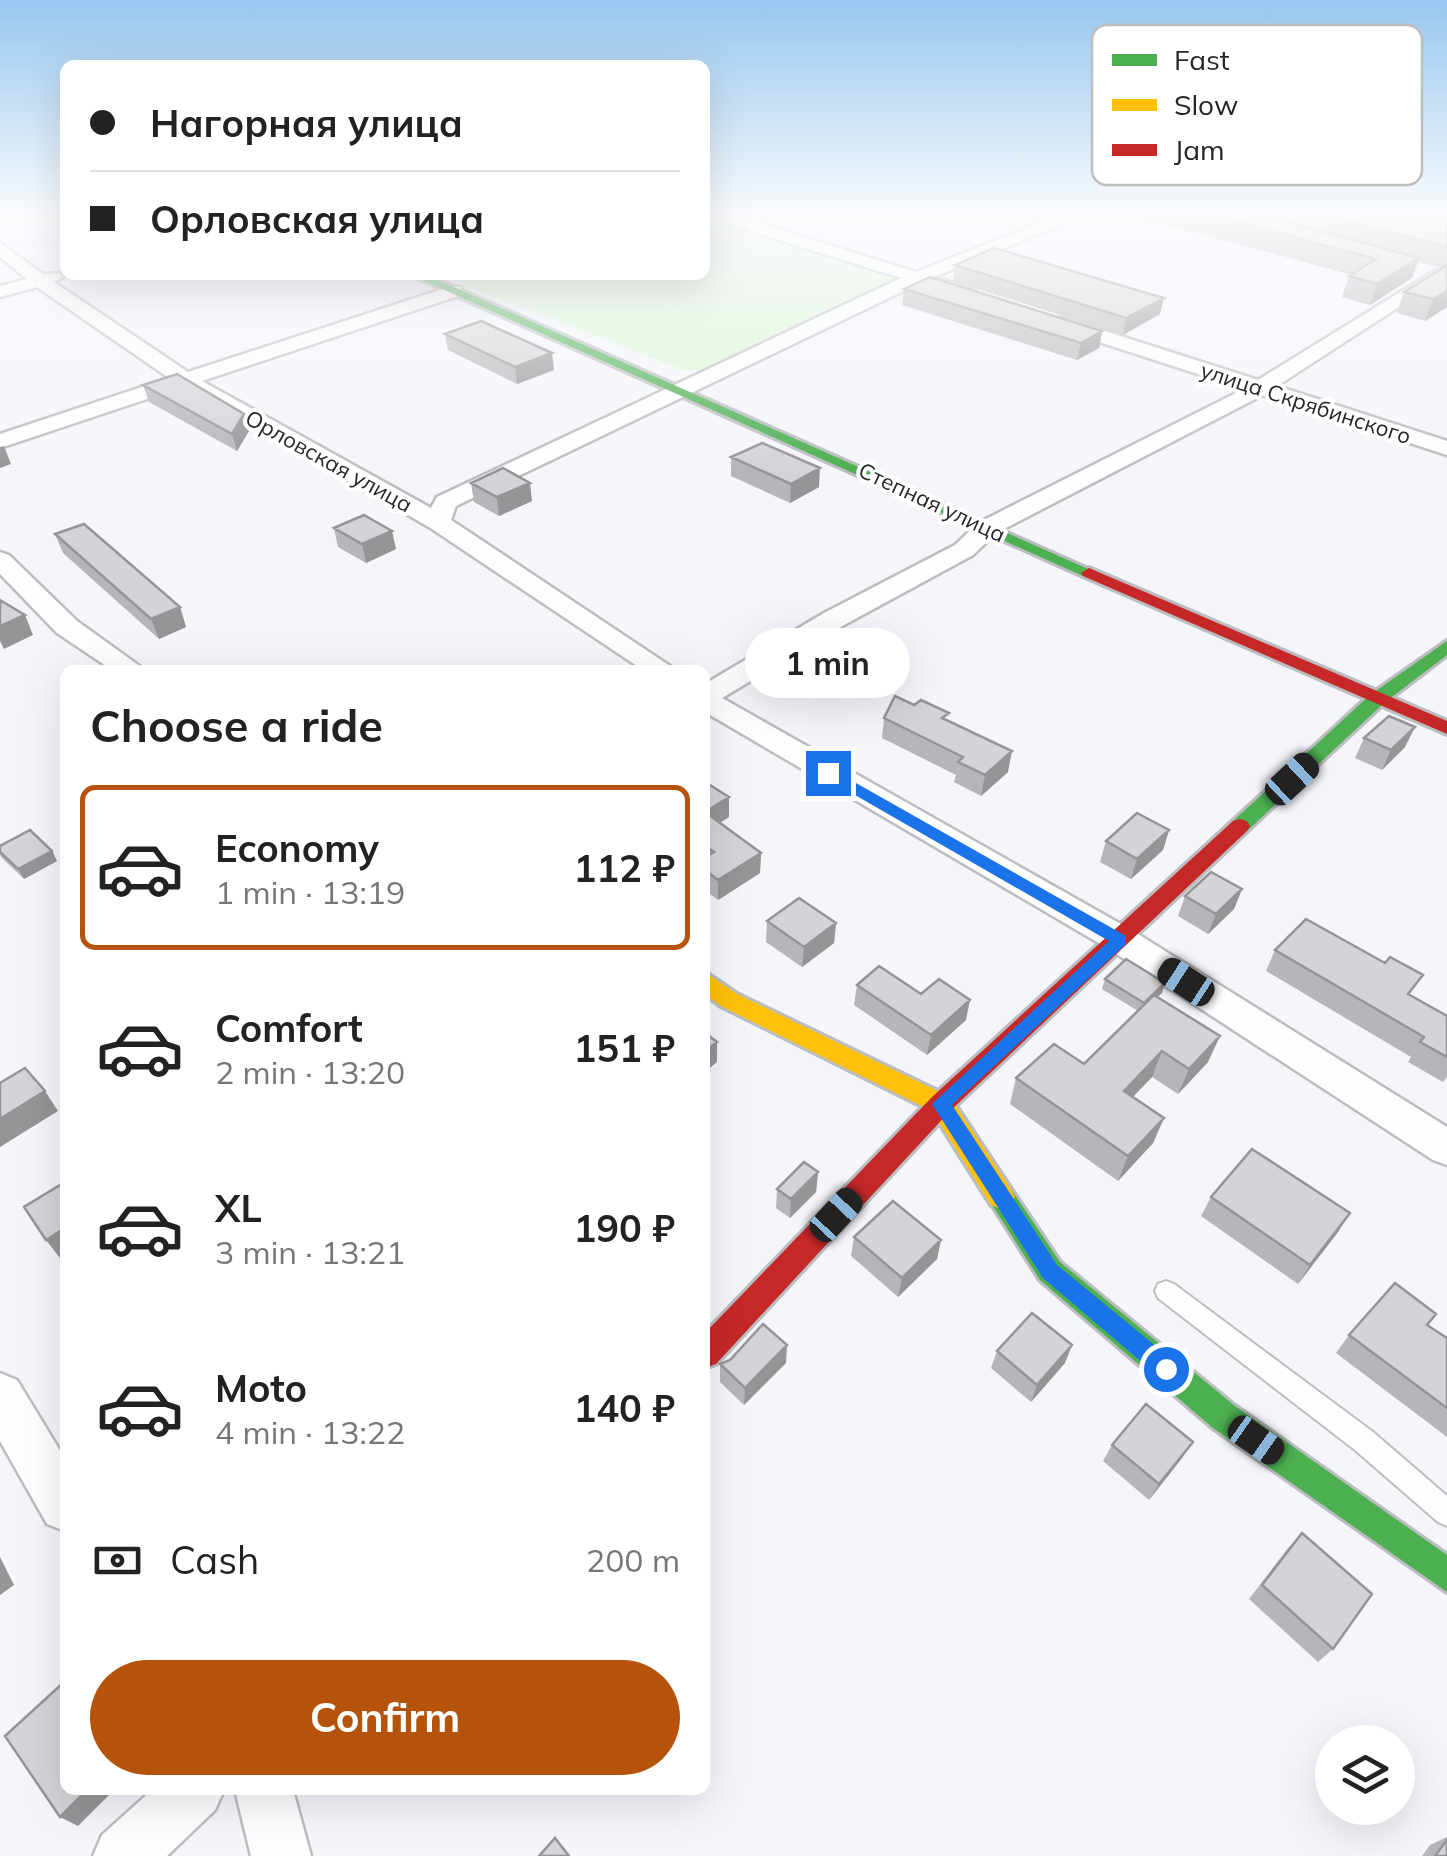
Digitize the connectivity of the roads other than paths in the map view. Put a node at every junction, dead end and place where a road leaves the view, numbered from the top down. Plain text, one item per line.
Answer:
1 (67, 300) edge
2 (429, 300) edge
3 (475, 300) edge
4 (870, 300) edge
5 (1396, 300) edge
6 (1040, 316) edge
7 (185, 380) junction
8 (680, 388) junction
9 (1261, 388) junction
10 (0, 441) edge
11 (1447, 448) edge
12 (438, 522) junction
13 (986, 528) junction
14 (0, 560) edge
15 (1447, 646) edge
16 (124, 665) edge
17 (654, 665) edge
18 (710, 695) edge
19 (1377, 699) junction
20 (710, 701) edge
21 (1447, 728) edge
22 (1120, 940) junction
23 (710, 985) edge
24 (941, 1104) junction
25 (1447, 1148) edge
26 (1166, 1291) dead end
27 (710, 1349) edge
28 (0, 1396) edge
29 (60, 1498) edge
30 (1447, 1512) edge
31 (1447, 1574) edge
32 (190, 1795) edge
33 (265, 1795) edge
34 (123, 1856) edge
35 (281, 1856) edge

1 - 7 street, Орловская улица
2 - 7 street
3 - 8 street, Степная улица
4 - 8 street
5 - 9 street
6 - 9 street, улица Скрябинского
7 - 10 street
7 - 12 street, Орловская улица
8 - 12 street
8 - 13 street, Степная улица
9 - 11 street, улица Скрябинского
9 - 13 street
12 - 17 street, Орловская улица
13 - 18 street
13 - 19 street, Степная улица
14 - 16 street
15 - 19 street
19 - 21 street, Степная улица
19 - 22 street
20 - 22 street
22 - 24 street
22 - 25 street
23 - 24 street
24 - 27 street
24 - 31 street
26 - 30 lane
28 - 29 street
32 - 34 street
33 - 35 street

